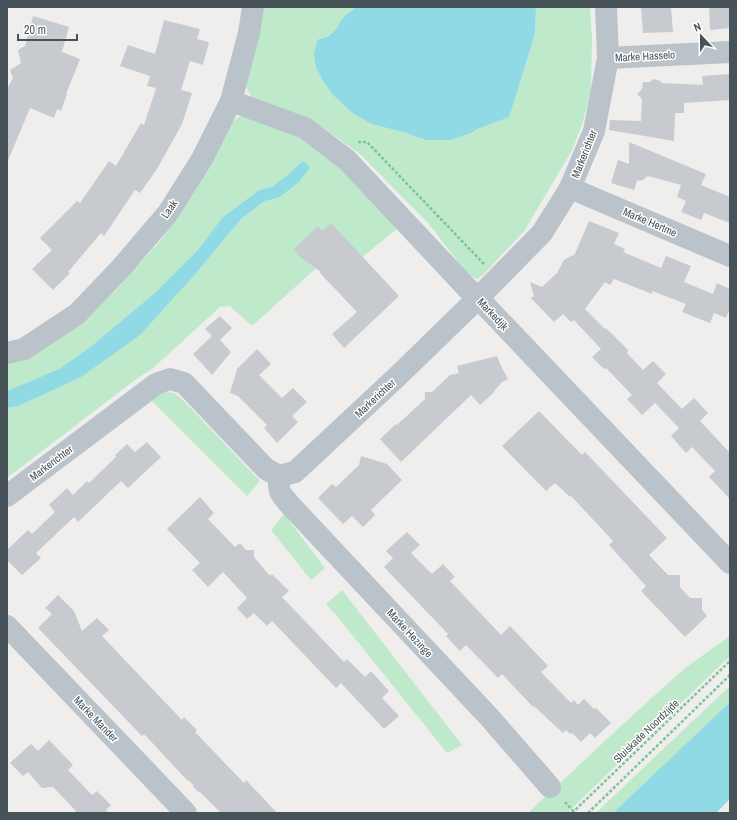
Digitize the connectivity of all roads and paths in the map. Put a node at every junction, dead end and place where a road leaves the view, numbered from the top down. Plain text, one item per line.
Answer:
1 (254, 7) edge
2 (606, 7) edge
3 (730, 52) edge
4 (608, 58) junction
5 (231, 100) junction
6 (570, 188) junction
7 (730, 256) edge
8 (478, 298) junction
9 (7, 353) edge
10 (279, 476) junction
11 (7, 496) edge
12 (730, 563) edge
13 (7, 626) edge
14 (730, 661) edge
15 (730, 675) edge
16 (550, 787) dead end
17 (186, 813) edge
18 (572, 813) edge
19 (588, 813) edge

1 - 5 street, Laak
2 - 4 street, Markerichter
3 - 4 street, Marke Hasselo
4 - 6 street, Markerichter
5 - 8 street, Markedijk
5 - 9 street, Laak
6 - 7 street, Marke Hertme
6 - 8 street, Markerichter
8 - 10 street, Markerichter
8 - 12 street, Markedijk
10 - 11 street, Markerichter
10 - 16 street, Marke Hezinge
13 - 17 street, Marke Mander
14 - 18 path, Sluiskade Noordzijde
15 - 19 path, Sluiskade Noordzijde

